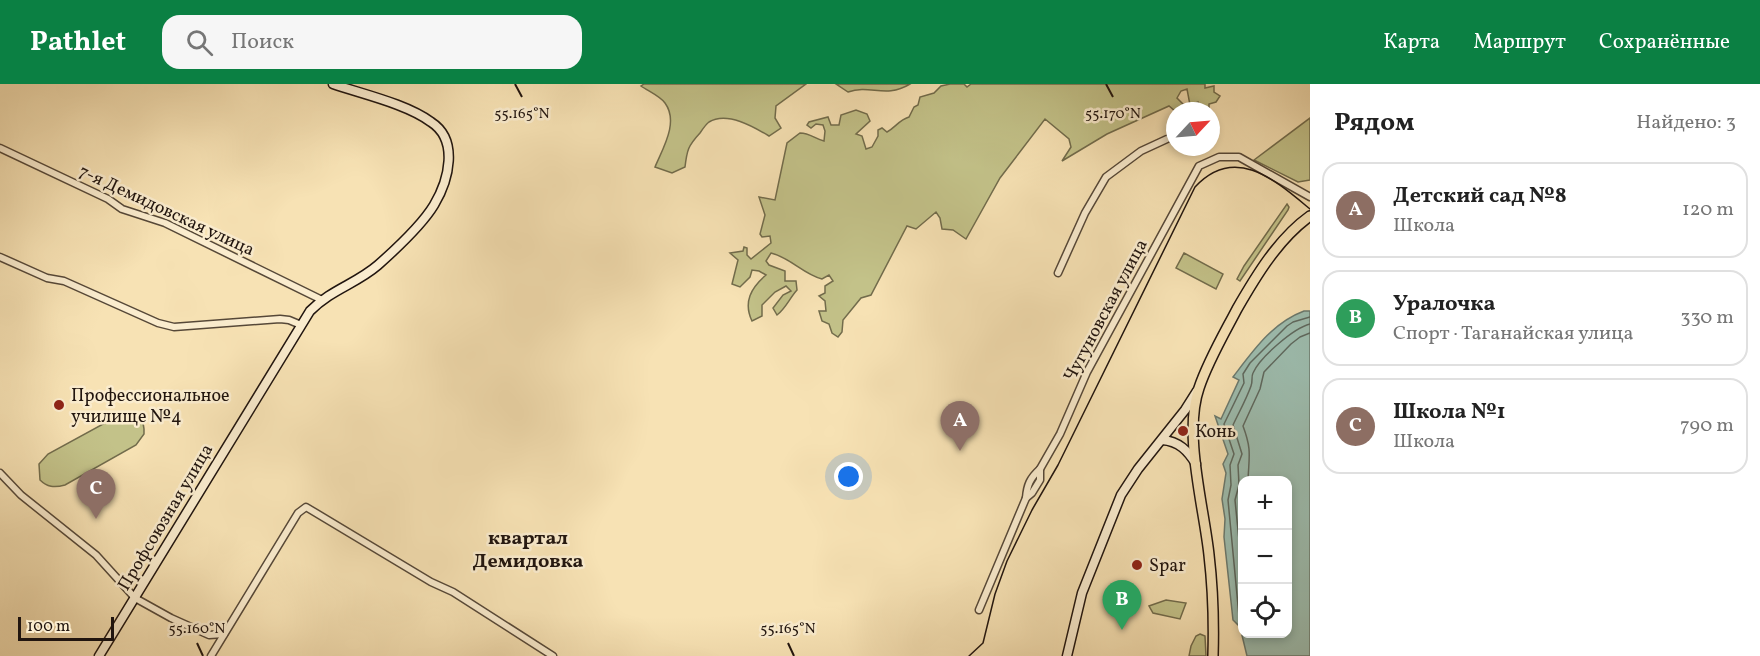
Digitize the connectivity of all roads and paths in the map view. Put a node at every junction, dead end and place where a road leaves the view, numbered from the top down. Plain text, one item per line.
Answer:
1 (333, 84) edge
2 (1166, 139) edge
3 (0, 148) edge
4 (1310, 197) edge
5 (1310, 216) edge
6 (0, 257) edge
7 (1058, 273) dead end
8 (322, 300) junction
9 (301, 325) junction
10 (1198, 388) junction
11 (1162, 440) junction
12 (1197, 465) junction
13 (0, 473) edge
14 (135, 598) junction
15 (979, 610) dead end
16 (224, 634) junction
17 (99, 656) edge
18 (211, 656) edge
19 (554, 656) edge
20 (1067, 656) edge
21 (1213, 656) edge

1 - 8 main road, Профсоюзная улица
2 - 7 street
3 - 8 street, 7-я Демидовская улица
4 - 15 street, Чугуновская улица
5 - 10 main road
6 - 9 street
8 - 9 main road, Профсоюзная улица
9 - 14 main road, Профсоюзная улица
10 - 11 main road
10 - 12 main road
11 - 12 main road
11 - 20 main road
12 - 21 main road
13 - 14 street
14 - 16 street
14 - 17 main road, Профсоюзная улица
16 - 18 street
16 - 19 street

